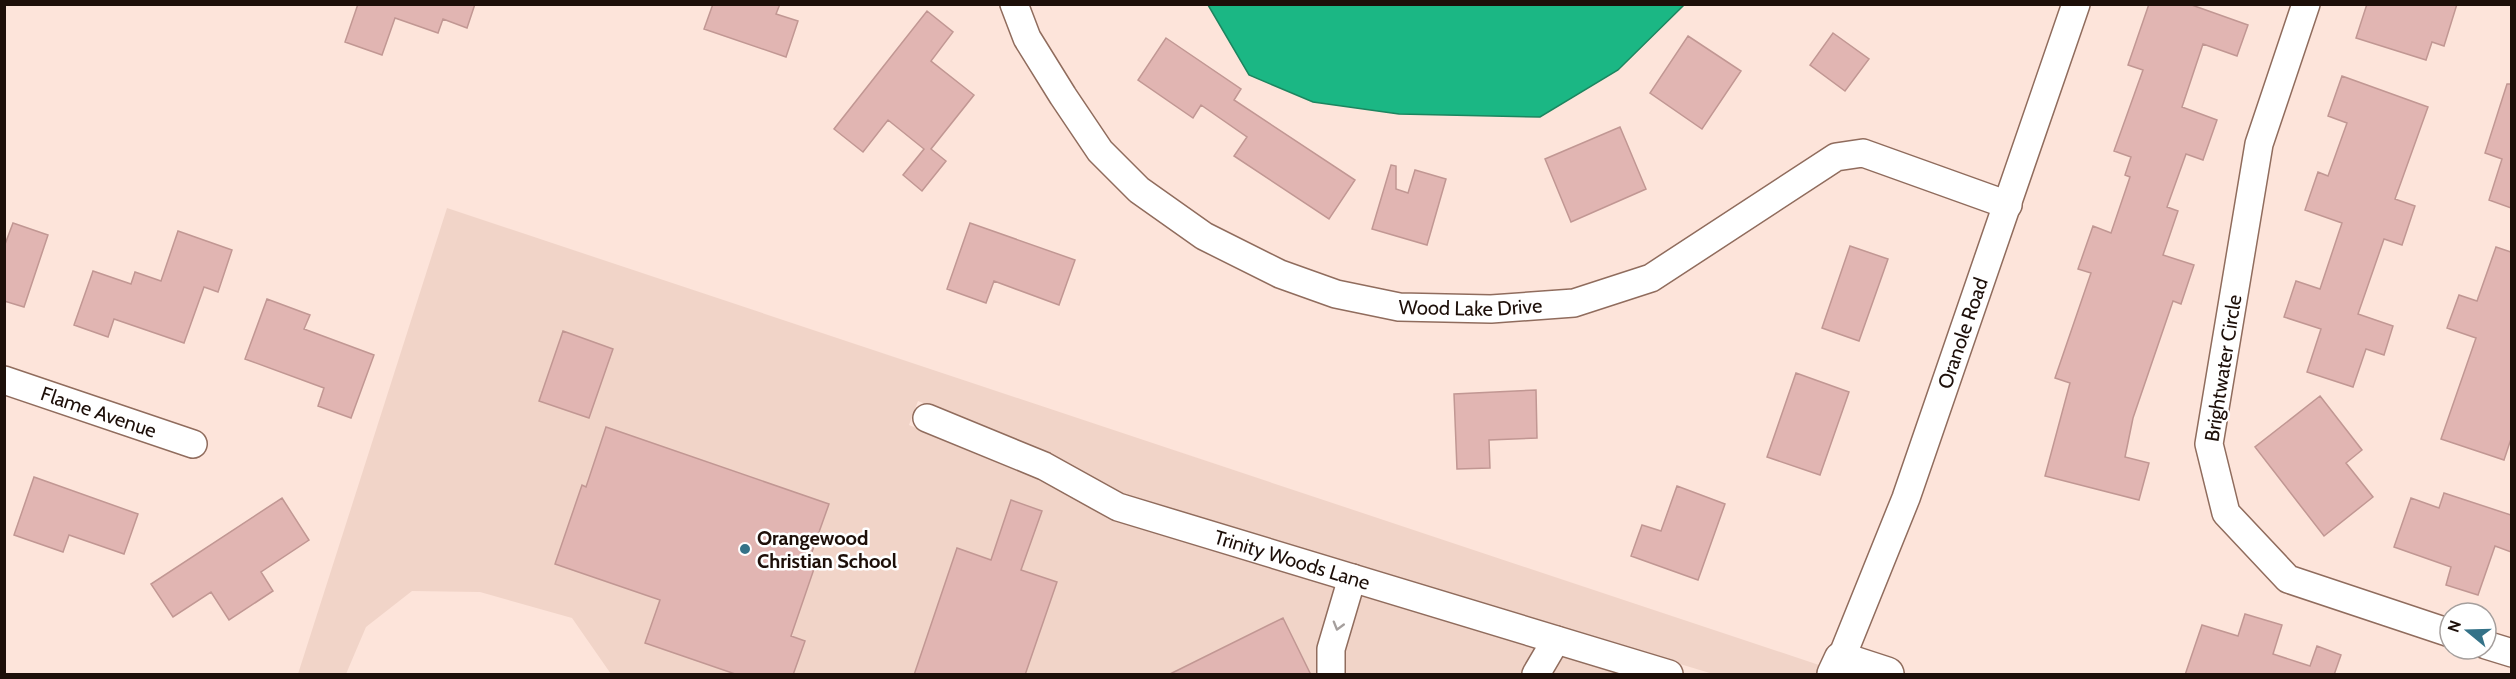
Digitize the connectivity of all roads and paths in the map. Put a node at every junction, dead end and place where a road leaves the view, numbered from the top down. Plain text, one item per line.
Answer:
1 (1014, 4) edge
2 (2076, 4) edge
3 (2306, 4) edge
4 (2008, 205) junction
5 (4, 380) edge
6 (927, 418) dead end
7 (193, 444) dead end
8 (1352, 578) junction
9 (2438, 629) edge
10 (1556, 640) junction
11 (1837, 667) edge
12 (1331, 675) edge
13 (1536, 675) edge
14 (1668, 675) edge
15 (1887, 675) edge

1 - 4 street, Wood Lake Drive
2 - 4 street, Oranole Road
3 - 9 street, Brightwater Circle
4 - 11 street, Oranole Road
5 - 7 street, Flame Avenue
6 - 8 street, Trinity Woods Lane
8 - 10 street, Trinity Woods Lane
8 -> 12 street
10 - 13 street
10 - 14 street, Trinity Woods Lane
11 - 15 main road

